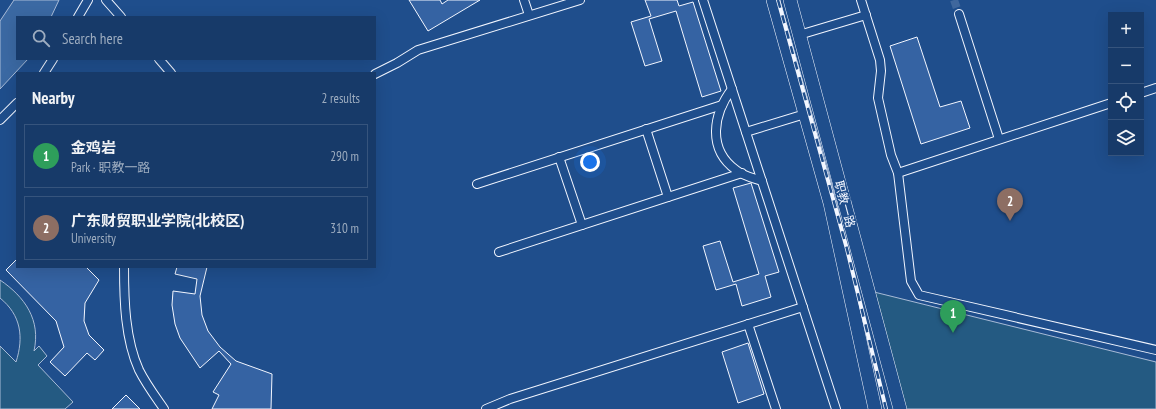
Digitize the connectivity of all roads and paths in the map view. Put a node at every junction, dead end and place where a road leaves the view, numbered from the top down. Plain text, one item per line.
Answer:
1 (88, 0) edge
2 (106, 0) edge
3 (524, 0) edge
4 (580, 0) edge
5 (703, 0) edge
6 (773, 0) edge
7 (790, 0) edge
8 (861, 0) edge
9 (529, 14) junction
10 (959, 14) tunnel mouth
11 (866, 15) junction
12 (79, 16) edge
13 (120, 16) edge
14 (799, 36) junction
15 (52, 60) edge
16 (160, 60) edge
17 (45, 72) edge
18 (170, 72) edge
19 (376, 74) edge
20 (1156, 88) edge
21 (732, 90) junction
22 (1144, 92) edge
23 (16, 104) edge
24 (1108, 104) edge
25 (722, 105) junction
26 (805, 114) junction
27 (0, 120) edge
28 (646, 129) junction
29 (746, 132) junction
30 (999, 139) junction
31 (559, 157) junction
32 (742, 173) junction
33 (898, 173) junction
34 (762, 181) junction
35 (477, 184) dead end
36 (668, 197) junction
37 (582, 225) junction
38 (500, 252) dead end
39 (124, 268) edge
40 (803, 307) junction
41 (748, 324) junction
42 (1156, 350) edge
43 (164, 409) edge
44 (486, 409) edge
45 (776, 409) edge
46 (836, 409) edge
47 (875, 409) edge
48 (900, 409) edge

1 - 12 street
2 - 13 street
3 - 9 street
4 - 9 street
5 - 21 street
6 - 26 main road, 职教一路
7 - 14 main road, 职教一路
8 - 11 street
9 - 19 street
10 - 30 street
11 - 14 street
11 - 33 street
14 - 48 main road, 职教一路
15 - 17 street
16 - 18 street
20 - 22 street
21 - 25 street
21 - 29 street
23 - 27 street
24 - 30 street
25 - 28 street
25 - 32 street
26 - 29 street
26 - 47 main road, 职教一路
28 - 31 street
28 - 36 street
29 - 34 street
30 - 33 street
31 - 35 street
31 - 37 street
32 - 34 street
32 - 36 street
33 - 42 street
34 - 40 street
36 - 37 street
37 - 38 street
39 - 43 street
40 - 41 street
40 - 46 street
41 - 44 street
41 - 45 street

